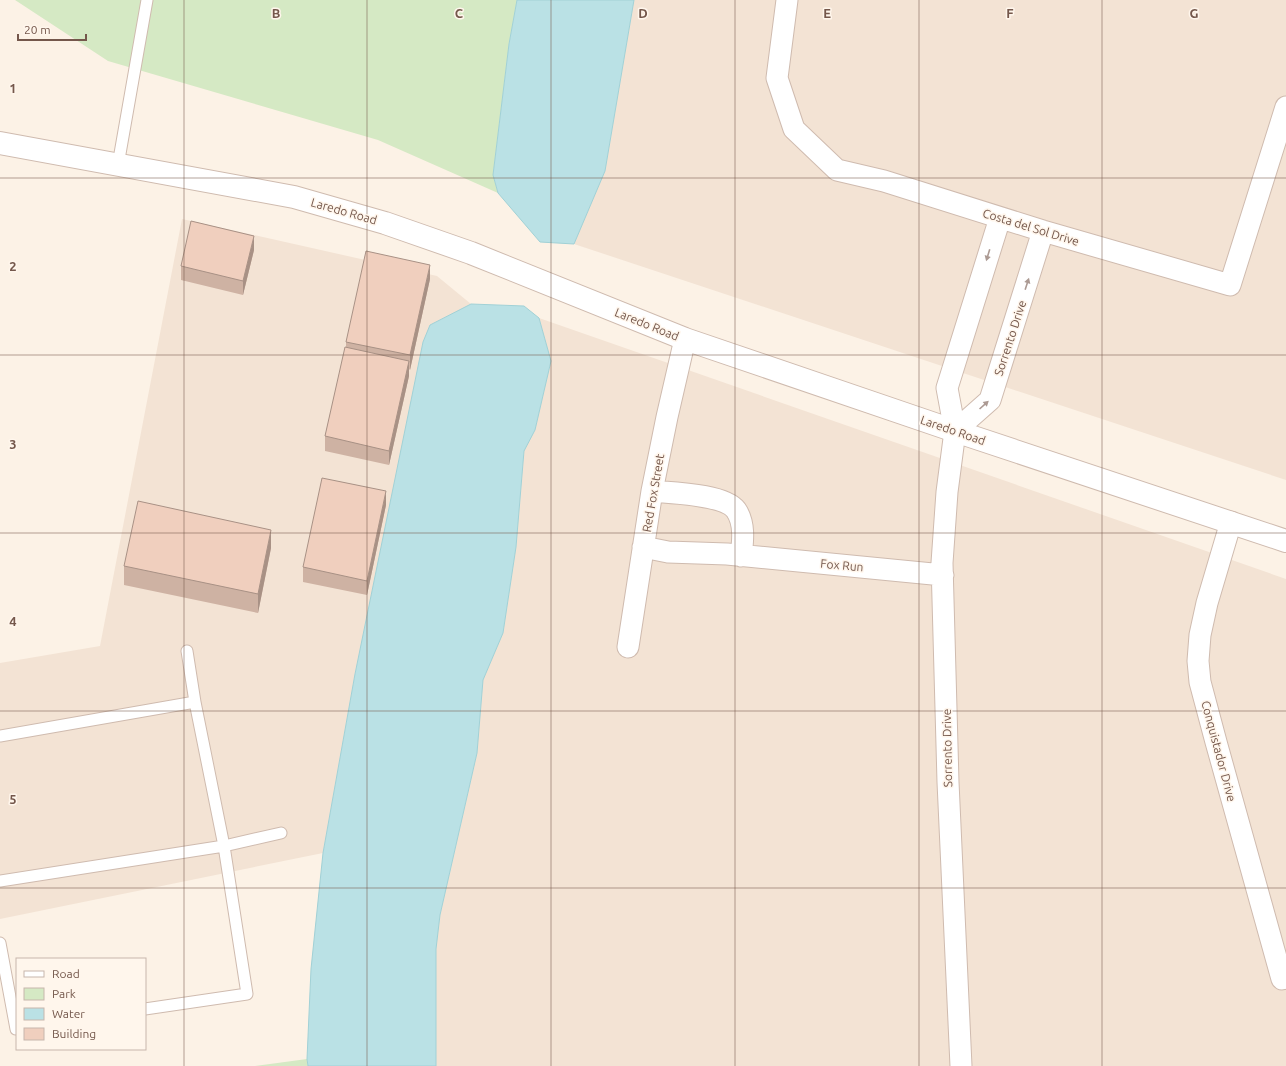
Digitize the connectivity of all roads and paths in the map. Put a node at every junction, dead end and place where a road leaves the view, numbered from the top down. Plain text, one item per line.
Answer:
1 (147, 0) edge
2 (787, 0) edge
3 (1286, 107) edge
4 (0, 144) edge
5 (118, 165) junction
6 (1000, 218) junction
7 (1044, 231) junction
8 (685, 340) junction
9 (955, 431) junction
10 (652, 491) junction
11 (1231, 522) junction
12 (1286, 541) edge
13 (643, 547) junction
14 (741, 556) junction
15 (943, 575) junction
16 (628, 647) dead end
17 (187, 651) dead end
18 (195, 702) junction
19 (0, 736) edge
20 (280, 833) dead end
21 (224, 846) junction
22 (0, 881) edge
23 (0, 943) edge
24 (1282, 979) dead end
25 (146, 1010) edge
26 (16, 1029) edge
27 (961, 1066) edge

1 - 5 lane
2 - 6 street, Costa del Sol Drive
3 - 7 street, Costa del Sol Drive
4 - 5 street, Laredo Road
5 - 8 street, Laredo Road
6 - 7 street, Costa del Sol Drive
6 -> 9 street, Sorrento Drive
9 -> 7 street, Sorrento Drive
8 - 9 street, Laredo Road
8 - 10 street, Red Fox Street
9 - 11 street, Laredo Road
9 - 15 street, Sorrento Drive
10 - 13 street, Red Fox Street
10 - 14 street
11 - 12 street, Laredo Road
11 - 24 street, Conquistador Drive
13 - 14 street, Fox Run
13 - 16 street, Red Fox Street
14 - 15 street, Fox Run
15 - 27 street, Sorrento Drive
17 - 18 lane
18 - 19 lane
18 - 21 lane
20 - 21 lane
21 - 22 lane
21 - 25 lane
23 - 26 lane

